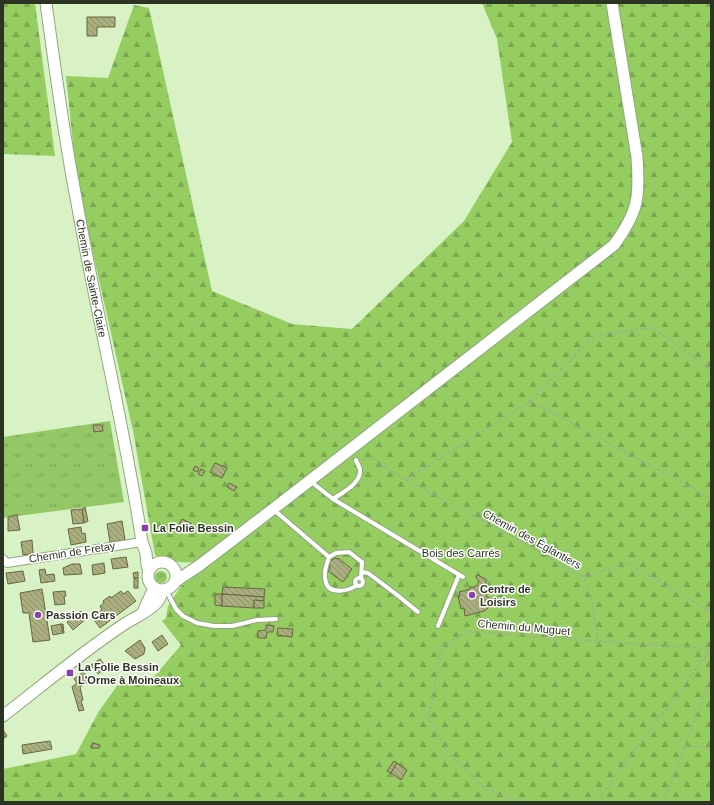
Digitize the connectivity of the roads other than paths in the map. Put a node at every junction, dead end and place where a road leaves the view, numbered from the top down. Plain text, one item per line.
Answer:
1 (46, 3) edge
2 (612, 3) edge
3 (356, 460) road end
4 (310, 480) junction
5 (334, 499) junction
6 (273, 509) junction
7 (144, 547) junction
8 (329, 557) junction
9 (3, 559) edge
10 (167, 564) junction
11 (200, 565) junction
12 (149, 571) junction
13 (362, 572) junction
14 (176, 581) junction
15 (161, 589) junction
16 (418, 612) dead end
17 (276, 619) dead end
18 (438, 626) dead end
19 (3, 716) edge

1 - 7 main road, Chemin de Sainte-Claire
2 - 4 main road
3 - 5 lane
4 - 5 lane
4 - 6 main road
5 - 18 lane
6 - 8 lane
6 - 11 main road
7 - 9 street, Chemin de Fretay
7 - 10 main road
7 - 12 main road, Chemin de Sainte-Claire
8 - 13 lane
8 - 13 lane
10 - 11 main road
10 - 12 main road
10 - 14 main road
11 - 14 main road
12 - 15 main road
13 - 16 lane
14 - 15 main road
15 - 17 lane
15 - 19 main road

